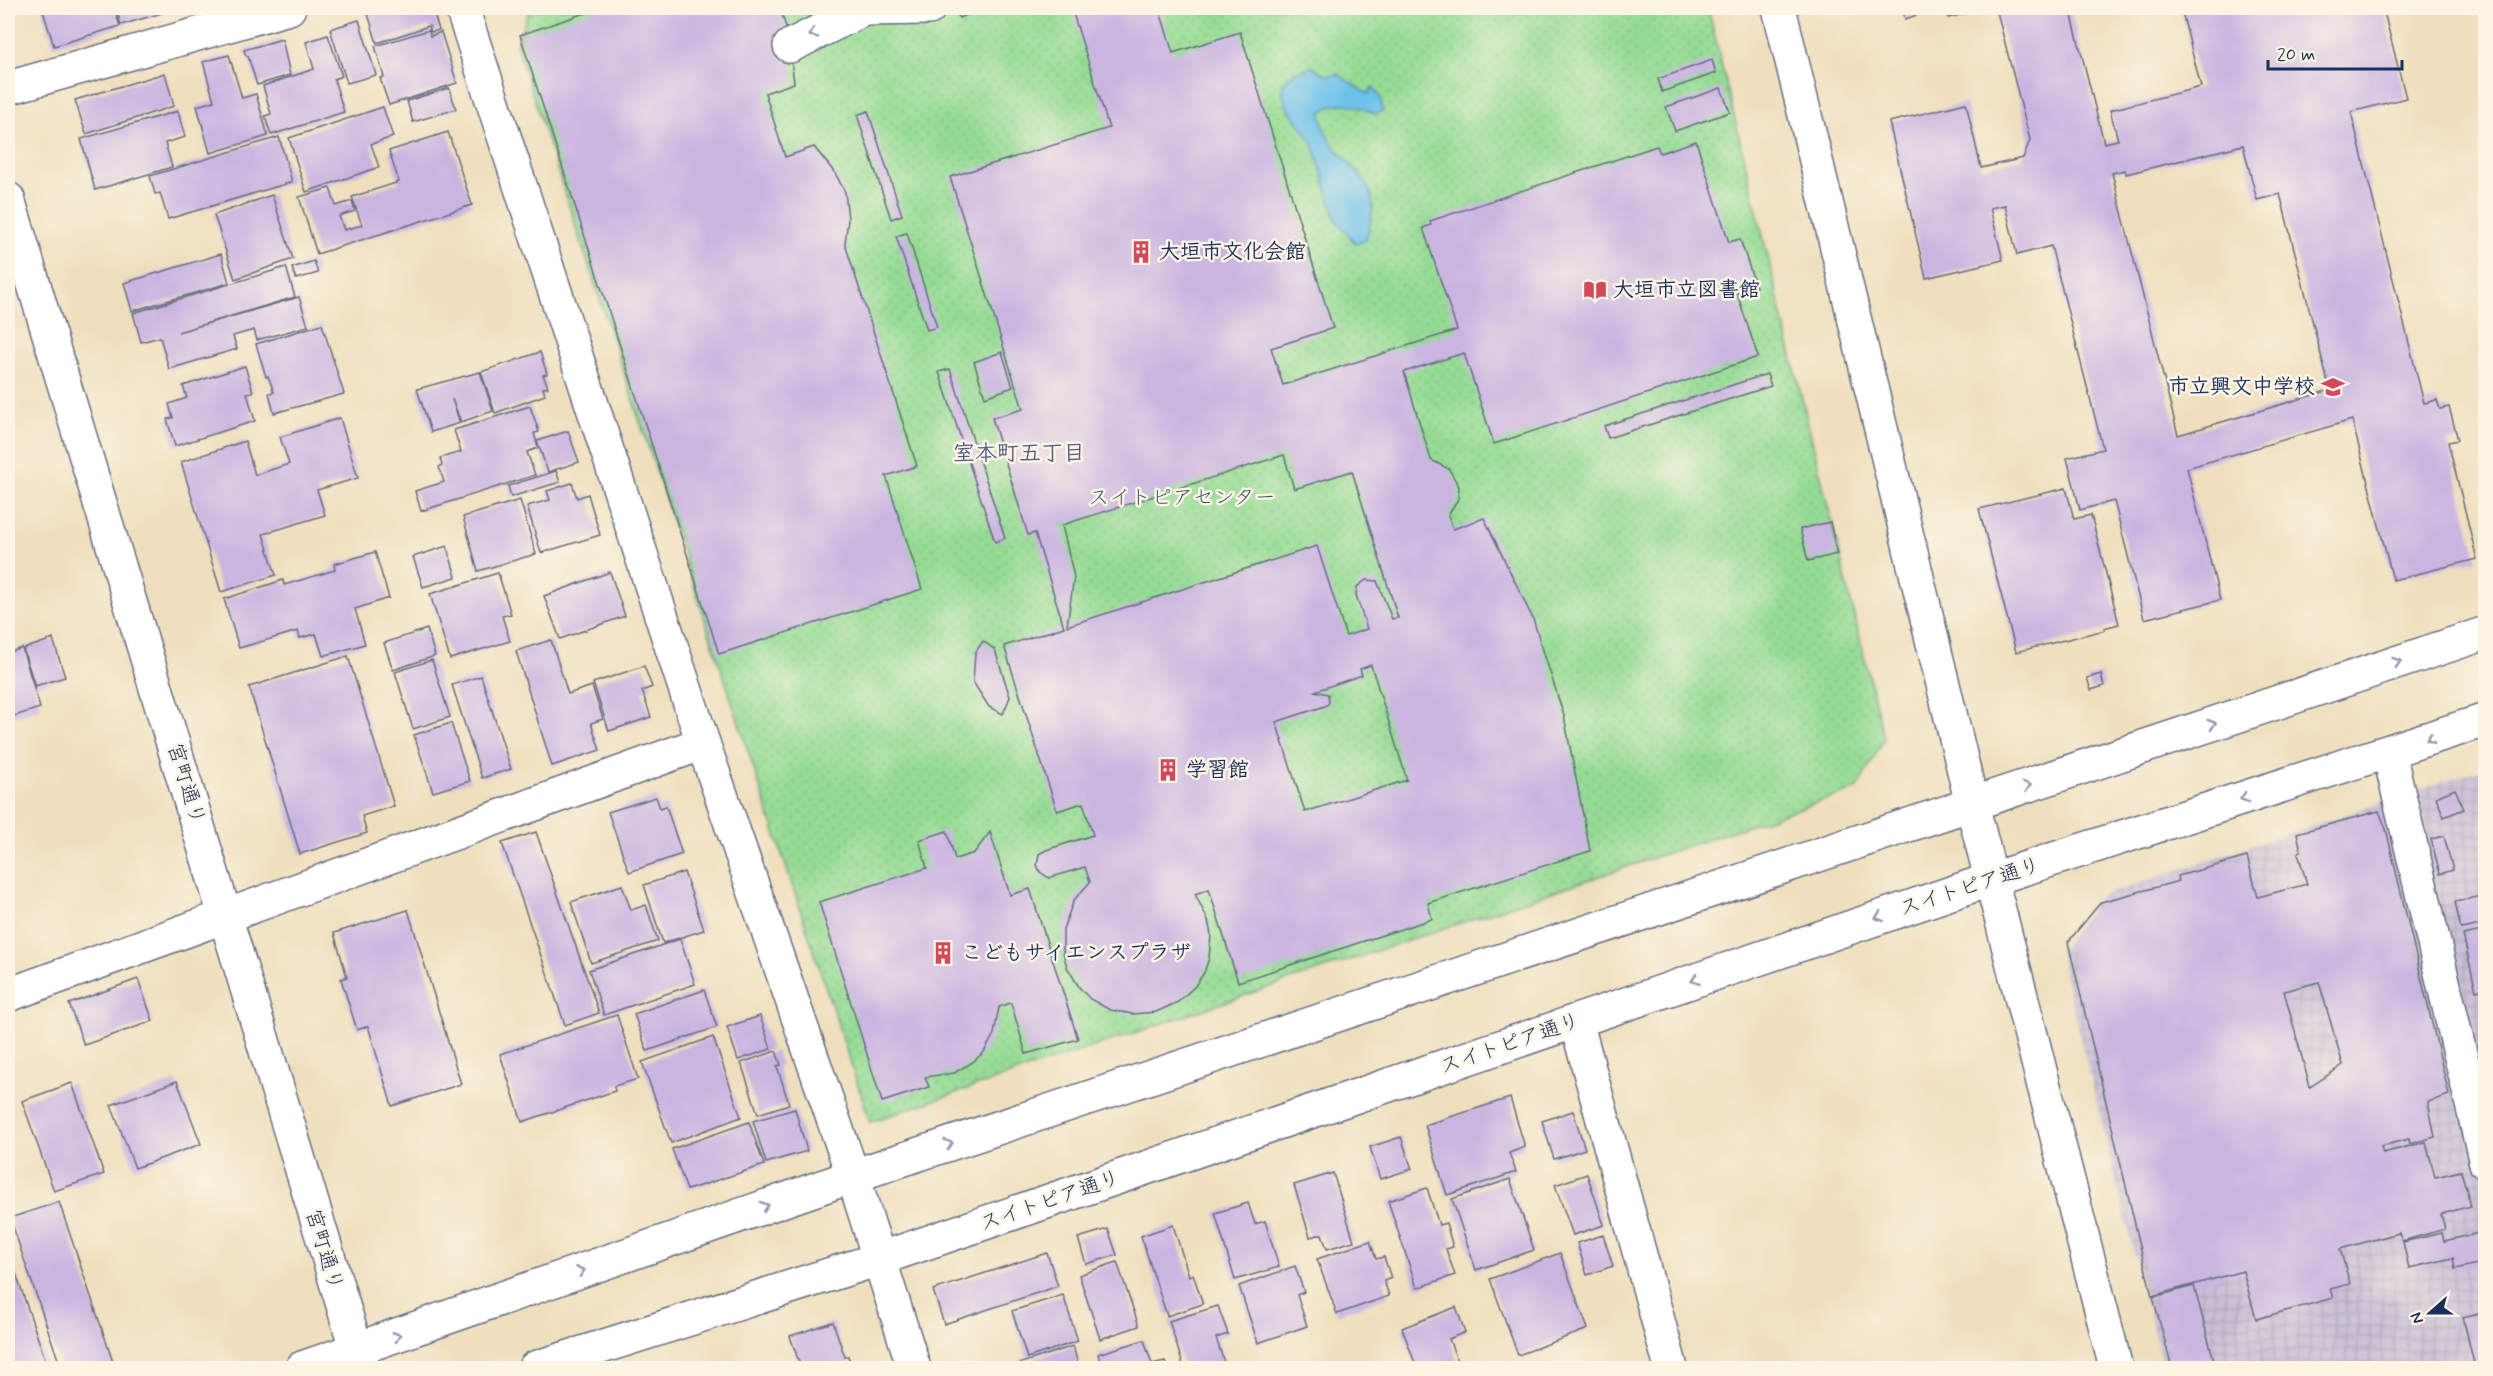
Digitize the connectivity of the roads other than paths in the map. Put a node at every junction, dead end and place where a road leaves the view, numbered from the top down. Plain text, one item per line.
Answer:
1 (289, 8) edge
2 (462, 8) edge
3 (866, 8) edge
4 (929, 8) edge
5 (1779, 8) edge
6 (790, 46) dead end
7 (8, 88) edge
8 (8, 200) edge
9 (2486, 633) edge
10 (2486, 720) edge
11 (703, 743) junction
12 (2389, 753) junction
13 (1971, 804) junction
14 (1992, 879) junction
15 (226, 915) junction
16 (8, 995) edge
17 (1576, 1021) junction
18 (2486, 1163) edge
19 (853, 1176) junction
20 (879, 1259) junction
21 (359, 1359) edge
22 (1661, 1366) edge
23 (302, 1368) edge
24 (535, 1368) edge
25 (914, 1368) edge
26 (2116, 1368) edge

1 - 7 street
2 - 11 street
3 - 4 street
3 -> 6 street
5 - 13 street
8 - 15 street, 宮町通り
13 -> 9 street
10 -> 12 street, スイトピア通り
11 - 15 street
11 - 19 street
12 -> 14 street, スイトピア通り
12 - 18 street
13 - 14 street
19 -> 13 street
14 -> 17 street, スイトピア通り
14 - 26 street
15 - 16 street
15 - 21 street, 宮町通り
17 - 20 street, スイトピア通り
17 - 22 street
19 - 20 street
21 -> 19 street
20 - 24 street, スイトピア通り
20 - 25 street
21 - 23 street

